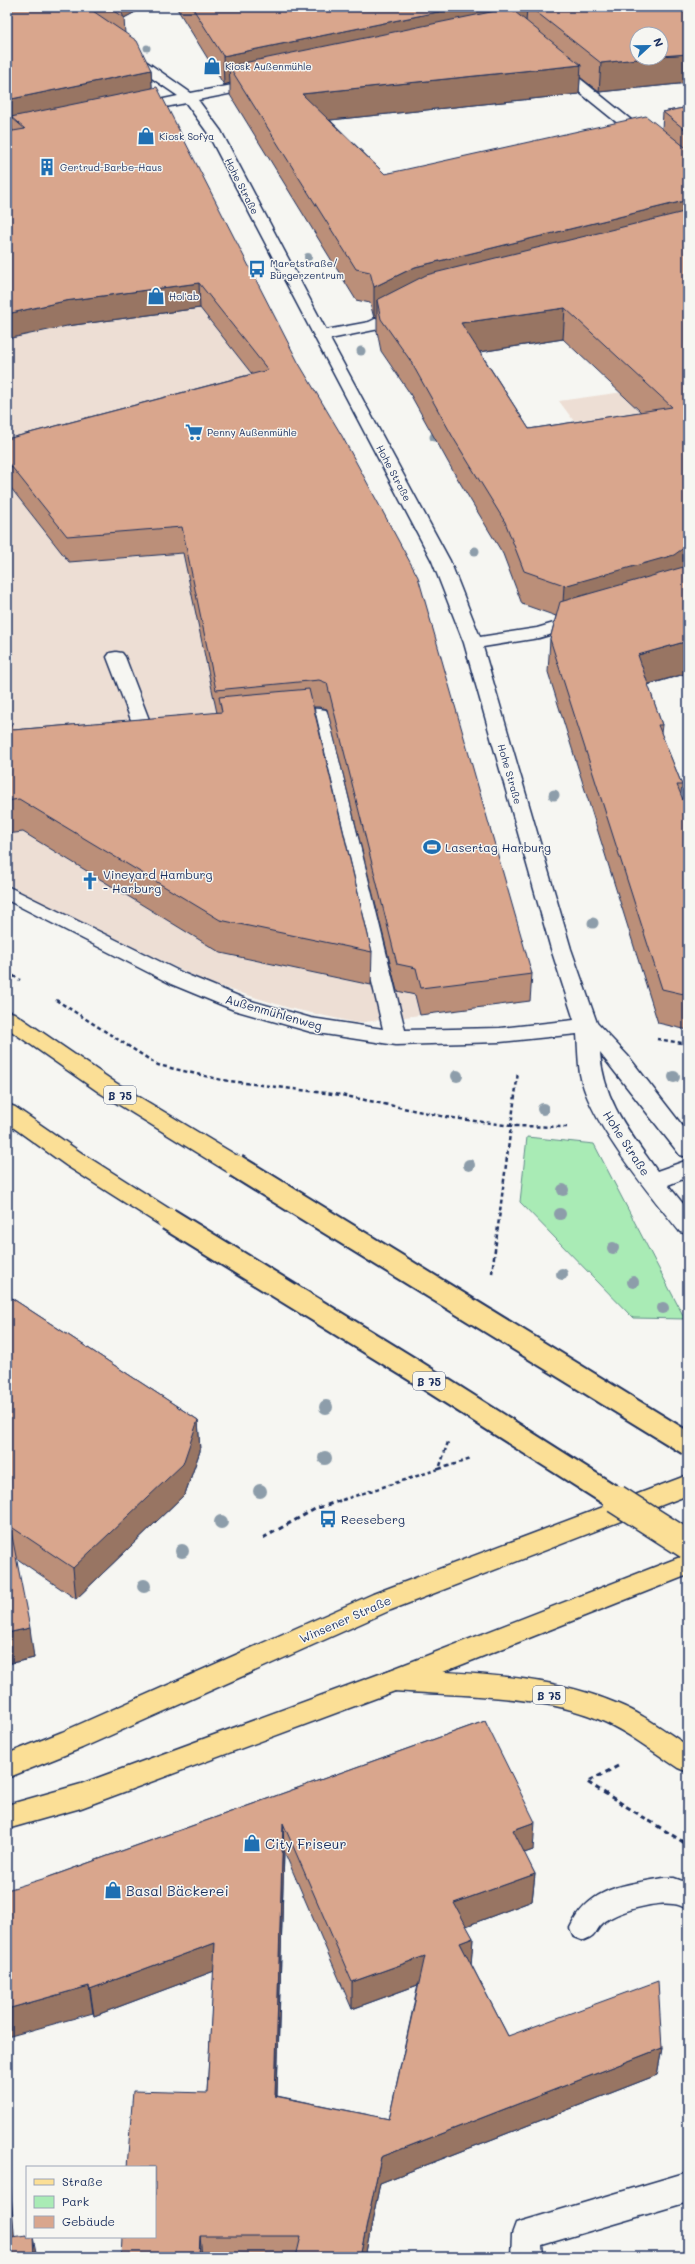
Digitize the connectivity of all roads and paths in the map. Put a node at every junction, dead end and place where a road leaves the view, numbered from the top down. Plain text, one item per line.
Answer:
1 (115, 46) edge
2 (549, 60) edge
3 (273, 80) edge
4 (189, 98) junction
5 (120, 113) edge
6 (688, 173) edge
7 (413, 305) edge
8 (321, 336) junction
9 (600, 615) edge
10 (473, 643) junction
11 (116, 657) dead end
12 (264, 719) edge
13 (106, 733) edge
14 (7, 892) edge
15 (7, 972) edge
16 (26, 983) dead end
17 (50, 997) dead end
18 (7, 1018) edge
19 (587, 1026) junction
20 (522, 1034) junction
21 (396, 1038) junction
22 (7, 1112) edge
23 (512, 1126) junction
24 (615, 1128) junction
25 (688, 1149) edge
26 (688, 1168) edge
27 (653, 1182) junction
28 (688, 1226) edge
29 (688, 1444) edge
30 (688, 1485) edge
31 (688, 1545) edge
32 (688, 1564) edge
33 (394, 1680) junction
34 (688, 1760) edge
35 (7, 1766) edge
36 (588, 1782) dead end
37 (7, 1817) edge
38 (688, 1845) edge
39 (688, 1896) edge
40 (584, 1928) dead end
41 (688, 2187) edge
42 (527, 2257) edge

1 - 4 street, Hohe Straße
2 - 6 street
3 - 4 street
4 - 5 street
4 - 8 street, Hohe Straße
7 - 8 street
8 - 10 street, Hohe Straße
9 - 10 street
10 - 19 street, Hohe Straße
11 - 13 street
12 - 21 street
14 - 21 street, Außenmühlenweg
15 - 16 path
17 - 23 path
18 - 29 main road, B 75, bridge
19 - 20 street, Außenmühlenweg
19 - 24 street, Hohe Straße
19 - 25 street, Hohe Straße
20 - 21 street, Außenmühlenweg
20 - 23 path
22 - 31 main road, B 75, bridge
23 - 24 path
24 - 27 street, Hohe Straße
26 - 27 street
27 - 28 street, Hohe Straße
30 - 35 main road, Winsener Straße
32 - 33 main road
33 - 34 main road, B 75
33 - 37 main road
36 - 38 path
39 - 40 street
41 - 42 street

